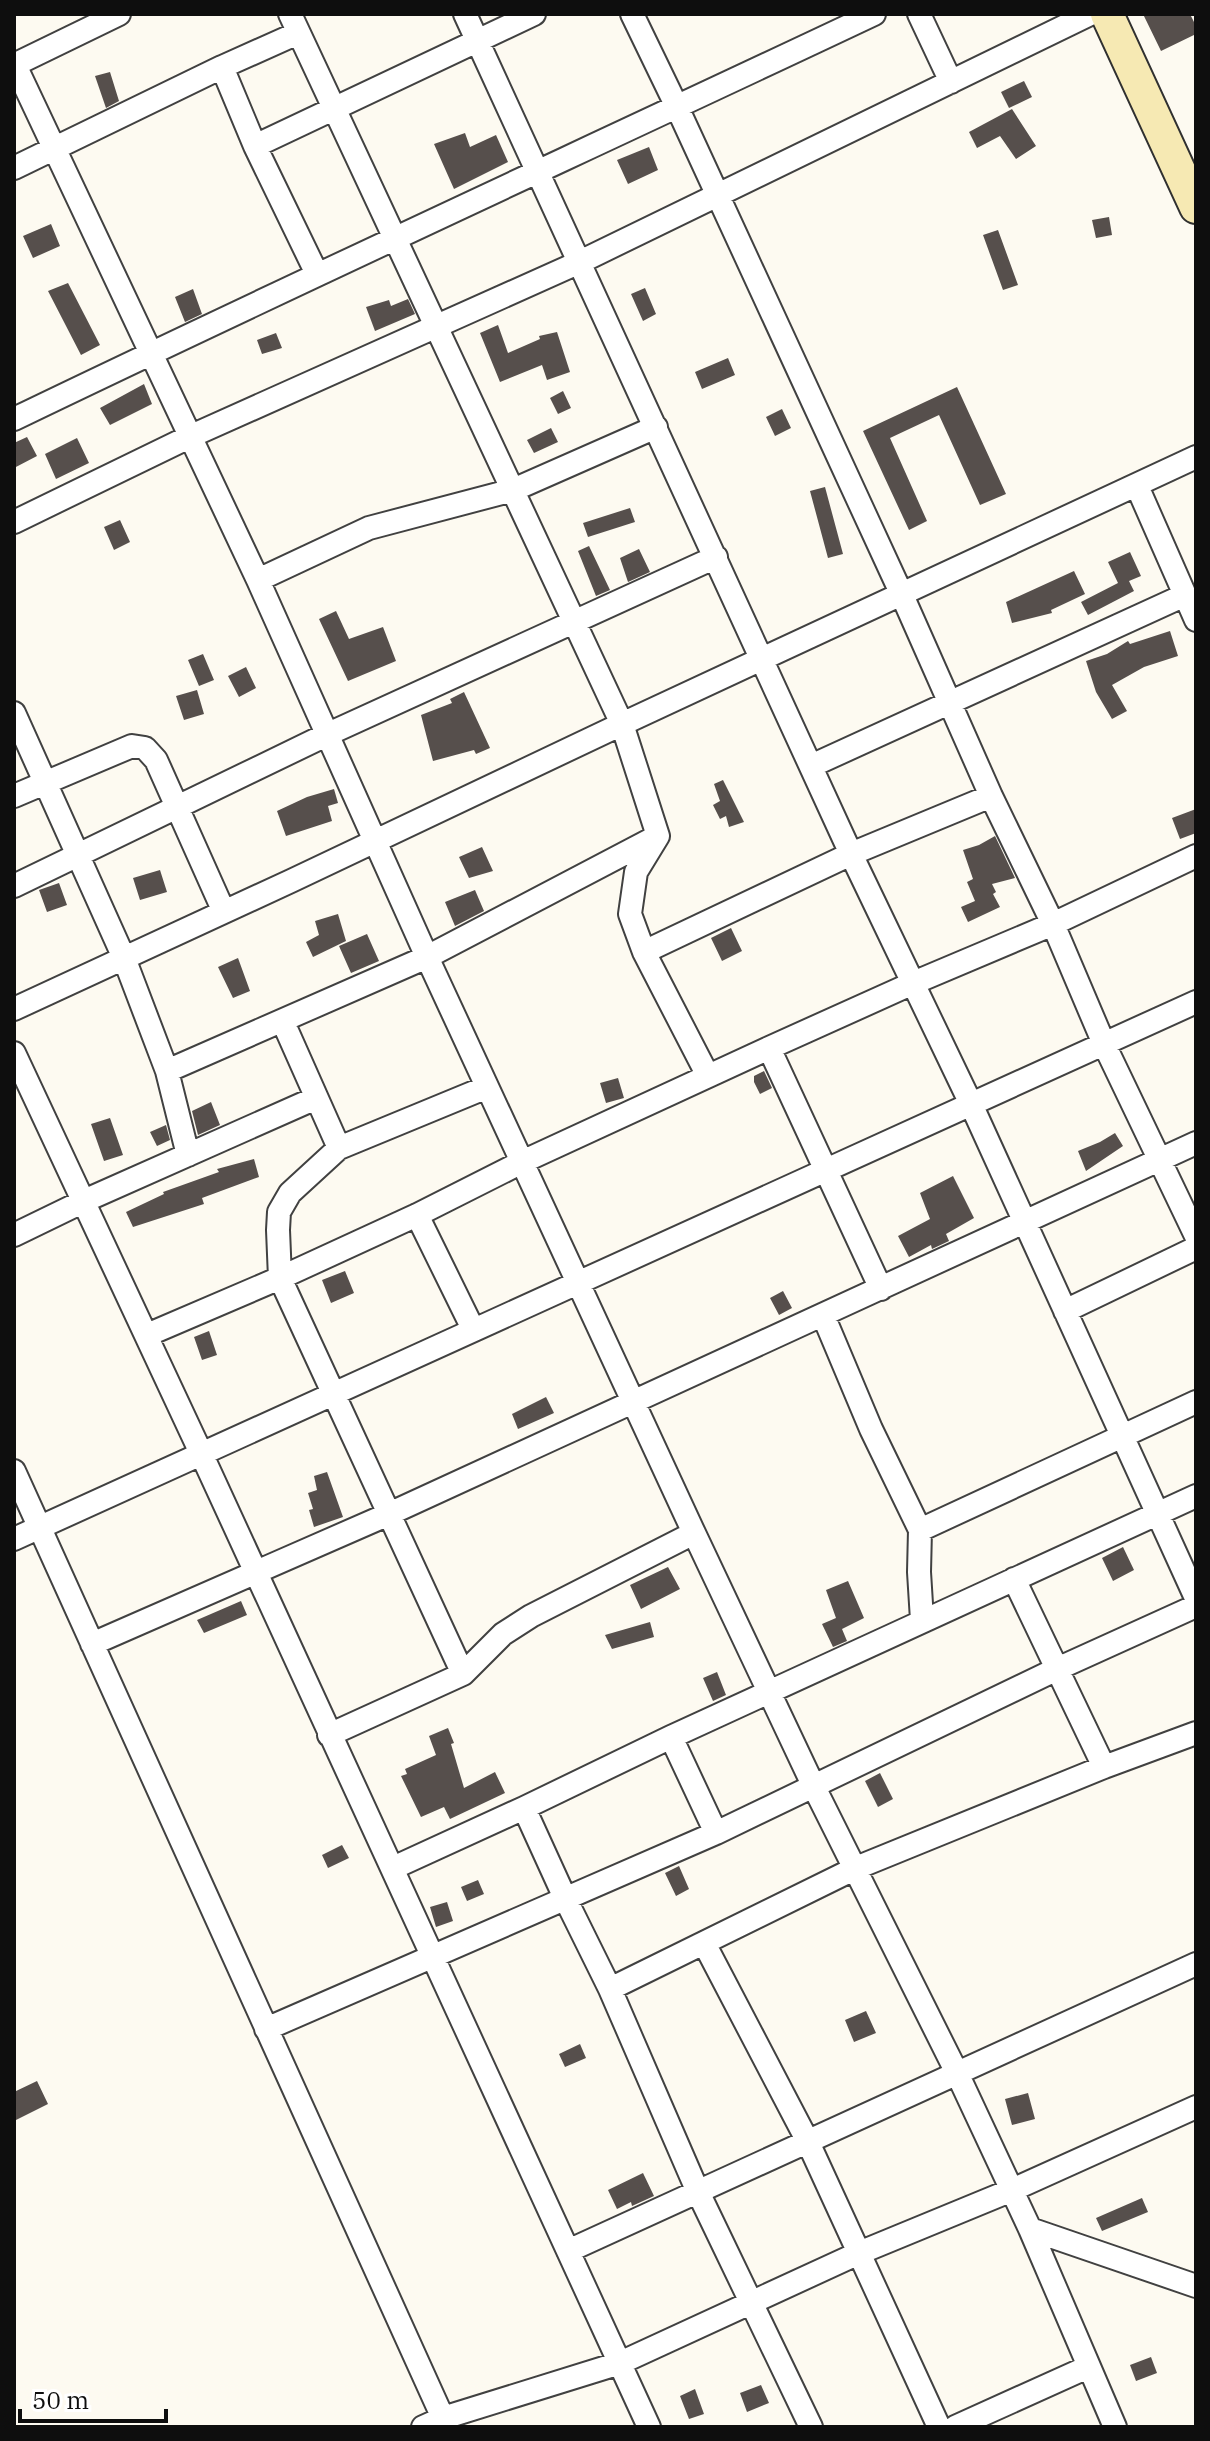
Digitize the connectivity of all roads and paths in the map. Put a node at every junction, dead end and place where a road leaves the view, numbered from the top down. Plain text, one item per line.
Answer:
1 (119, 14) edge
2 (465, 14) edge
3 (534, 14) edge
4 (632, 14) edge
5 (874, 14) edge
6 (919, 14) edge
7 (1090, 14) edge
8 (1107, 14) edge
9 (294, 23) edge
10 (477, 41) junction
11 (14, 65) edge
12 (222, 67) junction
13 (951, 82) junction
14 (677, 107) junction
15 (333, 108) junction
16 (255, 146) junction
17 (54, 148) junction
18 (1187, 164) edge
19 (14, 168) edge
20 (539, 172) junction
21 (717, 196) junction
22 (1196, 207) edge
23 (393, 238) junction
24 (580, 262) junction
25 (317, 274) junction
26 (437, 327) junction
27 (149, 354) junction
28 (14, 419) edge
29 (656, 427) junction
30 (189, 437) junction
31 (1196, 457) edge
32 (1137, 486) junction
33 (513, 490) junction
34 (14, 522) edge
35 (716, 557) junction
36 (258, 580) junction
37 (902, 595) junction
38 (1185, 595) junction
39 (1196, 620) edge
40 (575, 623) junction
41 (763, 659) junction
42 (951, 703) junction
43 (14, 713) edge
44 (622, 724) junction
45 (326, 735) junction
46 (811, 766) junction
47 (44, 782) junction
48 (14, 796) edge
49 (991, 796) junction
50 (177, 807) junction
51 (658, 836) junction
52 (374, 841) junction
53 (851, 854) junction
54 (78, 855) junction
55 (1196, 856) edge
56 (14, 886) edge
57 (224, 912) junction
58 (1053, 924) junction
59 (644, 952) junction
60 (427, 957) junction
61 (124, 958) junction
62 (911, 984) junction
63 (1196, 1002) edge
64 (14, 1009) edge
65 (283, 1022) junction
66 (1104, 1044) junction
67 (769, 1048) junction
68 (14, 1053) edge
69 (167, 1071) junction
70 (708, 1076) junction
71 (487, 1087) junction
72 (316, 1098) junction
73 (971, 1104) junction
74 (1196, 1143) edge
75 (339, 1148) junction
76 (188, 1155) junction
77 (1159, 1160) junction
78 (522, 1162) junction
79 (825, 1169) junction
80 (84, 1201) junction
81 (417, 1215) junction
82 (1025, 1223) junction
83 (14, 1235) edge
84 (1196, 1236) edge
85 (1196, 1248) edge
86 (280, 1278) junction
87 (576, 1282) junction
88 (881, 1289) junction
89 (1065, 1311) junction
90 (823, 1315) junction
91 (473, 1329) junction
92 (147, 1335) junction
93 (332, 1393) junction
94 (632, 1400) junction
95 (1196, 1402) edge
96 (1122, 1435) junction
97 (201, 1453) junction
98 (14, 1471) edge
99 (1196, 1496) edge
100 (389, 1514) junction
101 (1159, 1514) junction
102 (40, 1527) junction
103 (920, 1530) junction
104 (694, 1533) junction
105 (14, 1539) edge
106 (257, 1573) junction
107 (1014, 1579) junction
108 (1196, 1598) edge
109 (1196, 1606) edge
110 (922, 1620) junction
111 (92, 1644) junction
112 (1057, 1669) junction
113 (463, 1674) junction
114 (769, 1692) junction
115 (1196, 1733) edge
116 (329, 1735) junction
117 (671, 1737) junction
118 (1104, 1767) junction
119 (814, 1787) junction
120 (524, 1808) junction
121 (716, 1833) junction
122 (393, 1868) junction
123 (856, 1868) junction
124 (565, 1898) junction
125 (704, 1943) junction
126 (433, 1956) junction
127 (1195, 1968) edge
128 (610, 1989) junction
129 (266, 2029) junction
130 (957, 2073) junction
131 (1196, 2107) edge
132 (807, 2140) junction
133 (1012, 2190) junction
134 (698, 2192) junction
135 (1030, 2229) junction
136 (568, 2251) junction
137 (859, 2253) junction
138 (1196, 2286) edge
139 (750, 2303) junction
140 (620, 2363) junction
141 (1088, 2367) junction
142 (438, 2424) edge
143 (649, 2427) edge
144 (811, 2427) edge
145 (939, 2427) edge
146 (955, 2427) edge
147 (1115, 2427) edge

1 - 11 street
2 - 10 street
3 - 10 street
4 - 14 street
5 - 14 street
6 - 13 street
7 - 13 street
8 - 18 main road
9 - 12 street
9 - 15 street
10 - 15 street
10 - 20 street
11 - 17 street
12 - 16 street
12 - 17 street
13 - 21 street
14 - 20 street
14 - 21 street
15 - 16 street
15 - 23 street
16 - 25 street
17 - 19 street
17 - 27 street
18 - 22 main road
20 - 23 street
20 - 24 street
21 - 24 street
21 - 37 street
23 - 25 street
23 - 26 street
24 - 26 street
24 - 29 street
25 - 27 street
26 - 30 street
26 - 33 street
27 - 28 street
27 - 30 street
29 - 33 street
29 - 35 street
30 - 34 street
30 - 36 street
31 - 32 street
32 - 37 street
32 - 38 street
33 - 36 street
33 - 40 street
35 - 40 street
35 - 41 street
36 - 45 street
37 - 41 street
37 - 42 street
38 - 39 street
38 - 42 street
40 - 44 street
40 - 45 street
41 - 44 street
41 - 46 street
42 - 46 street
42 - 49 street
43 - 47 street
44 - 51 street
44 - 52 street
45 - 50 street
45 - 52 street
46 - 53 street
47 - 48 street
47 - 50 street
47 - 54 street
49 - 53 street
49 - 58 street
50 - 54 street
50 - 57 street
51 - 59 street
51 - 60 street
52 - 57 street
52 - 60 street
53 - 59 street
53 - 62 street
54 - 56 street
54 - 61 street
55 - 58 street
57 - 61 street
58 - 62 street
58 - 66 street
59 - 70 street
60 - 65 street
60 - 71 street
61 - 64 street
61 - 69 street
62 - 67 street
62 - 73 street
63 - 66 street
65 - 69 street
65 - 72 street
66 - 73 street
66 - 77 street
67 - 70 street
67 - 79 street
68 - 80 street
69 - 76 street
70 - 78 street
71 - 75 street
71 - 78 street
72 - 75 street
72 - 76 street
73 - 79 street
73 - 82 street
74 - 77 street
75 - 86 street
76 - 80 street
77 - 82 street
77 - 84 street
78 - 81 street
78 - 87 street
79 - 87 street
79 - 88 street
80 - 83 street
80 - 92 street
81 - 86 street
81 - 91 street
82 - 88 street
82 - 89 street
85 - 89 street
86 - 92 street
86 - 93 street
87 - 91 street
87 - 94 street
88 - 90 street
89 - 96 street
90 - 94 street
90 - 103 street
91 - 93 street
92 - 97 street
93 - 97 street
93 - 100 street
94 - 100 street
94 - 104 street
95 - 96 street
96 - 101 street
96 - 103 street
97 - 102 street
97 - 106 street
98 - 102 street
99 - 101 street
100 - 106 street
100 - 113 street
101 - 107 street
101 - 108 street
102 - 105 street
102 - 111 street
103 - 110 street
104 - 113 street
104 - 114 street
106 - 111 street
106 - 116 street
107 - 110 street
107 - 112 street
109 - 112 street
110 - 114 street
111 - 129 street
112 - 118 street
112 - 119 street
113 - 116 street
114 - 117 street
114 - 119 street
115 - 118 street
116 - 122 street
117 - 120 street
117 - 121 street
118 - 123 street
119 - 121 street
119 - 123 street
120 - 122 street
120 - 124 street
121 - 124 street
122 - 126 street
123 - 125 street
123 - 130 street
124 - 126 street
124 - 128 street
125 - 128 street
125 - 132 street
126 - 129 street
126 - 136 street
127 - 130 street
128 - 134 street
129 - 142 street
130 - 132 street
130 - 133 street
131 - 133 street
132 - 134 street
132 - 137 street
133 - 135 street
133 - 137 street
134 - 136 street
134 - 139 street
135 - 138 street
135 - 141 street
136 - 140 street
137 - 139 street
137 - 145 street
139 - 140 street
139 - 144 street
140 - 142 street
140 - 143 street
141 - 146 street
141 - 147 street

